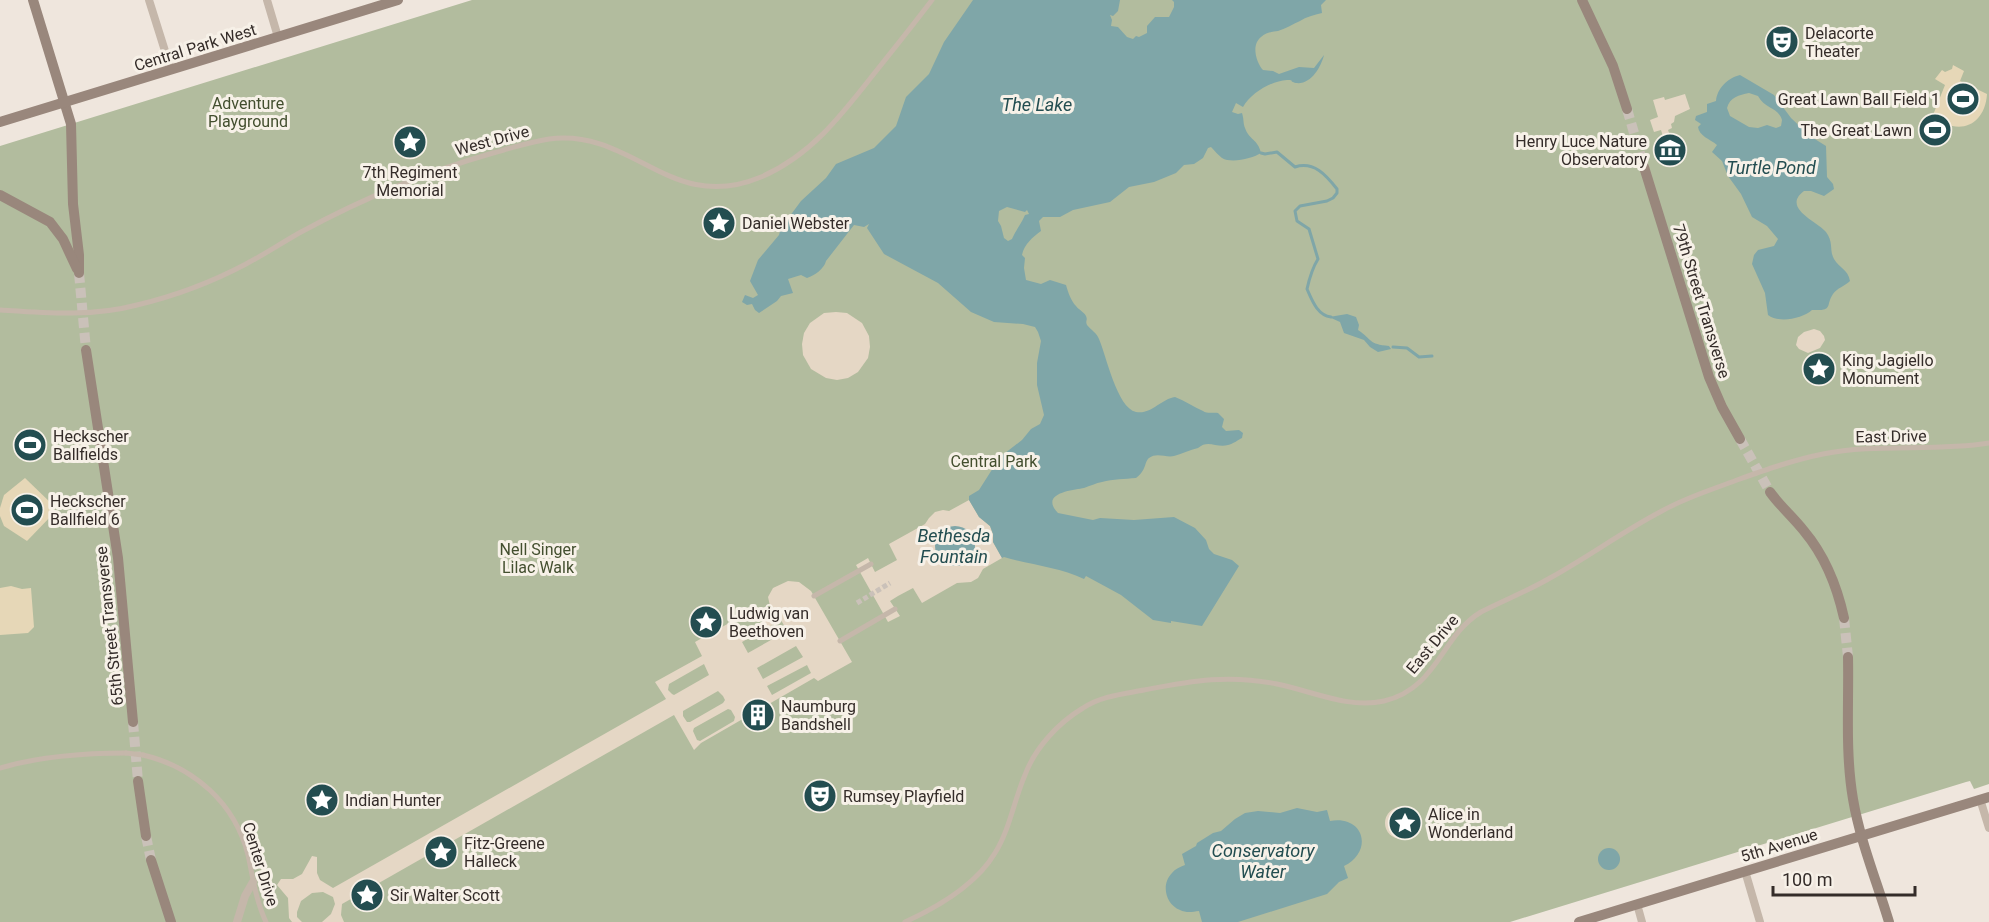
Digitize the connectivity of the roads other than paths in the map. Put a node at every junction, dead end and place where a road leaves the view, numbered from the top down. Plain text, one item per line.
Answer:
1 (33, 0) edge
2 (149, 0) edge
3 (267, 0) edge
4 (932, 0) edge
5 (1582, 0) edge
6 (390, 1) edge
7 (278, 37) junction
8 (171, 70) junction
9 (64, 102) junction
10 (1627, 109) tunnel mouth
11 (0, 122) edge
12 (1644, 167) tunnel mouth
13 (0, 195) edge
14 (0, 310) edge
15 (86, 350) tunnel mouth
16 (1740, 439) tunnel mouth
17 (1989, 443) edge
18 (1770, 492) tunnel mouth
19 (872, 564) dead end
20 (814, 596) dead end
21 (896, 609) dead end
22 (1844, 618) tunnel mouth
23 (840, 641) dead end
24 (1848, 657) tunnel mouth
25 (133, 722) tunnel mouth
26 (0, 768) edge
27 (138, 781) tunnel mouth
28 (1985, 798) edge
29 (1989, 828) edge
30 (146, 836) tunnel mouth
31 (1862, 836) junction
32 (151, 860) tunnel mouth
33 (1745, 871) junction
34 (253, 882) junction
35 (1637, 904) junction
36 (171, 922) edge
37 (237, 922) edge
38 (266, 922) edge
39 (905, 922) edge
40 (1579, 922) edge
41 (1642, 922) edge
42 (1760, 922) edge
43 (1889, 922) edge

1 - 9 main road
2 - 8 street
3 - 7 street
4 - 14 street, West Drive
5 - 10 main road
6 - 7 main road, Central Park West
7 - 8 main road, Central Park West
8 - 9 main road, Central Park West
9 - 11 main road, Central Park West
9 - 13 main road
12 - 16 main road, 79th Street Transverse
15 - 25 main road, 65th Street Transverse
17 - 39 street, East Drive
18 - 22 main road
19 - 20 street
21 - 23 street
24 - 31 main road
26 - 34 street, Center Drive, bridge
27 - 30 main road
28 - 29 street
28 - 31 main road, 5th Avenue
31 - 33 main road, 5th Avenue
31 - 43 main road
32 - 36 main road
33 - 35 main road, 5th Avenue
33 - 42 street
34 - 37 street
34 - 38 street, Center Drive
35 - 40 main road, 5th Avenue
35 - 41 street

